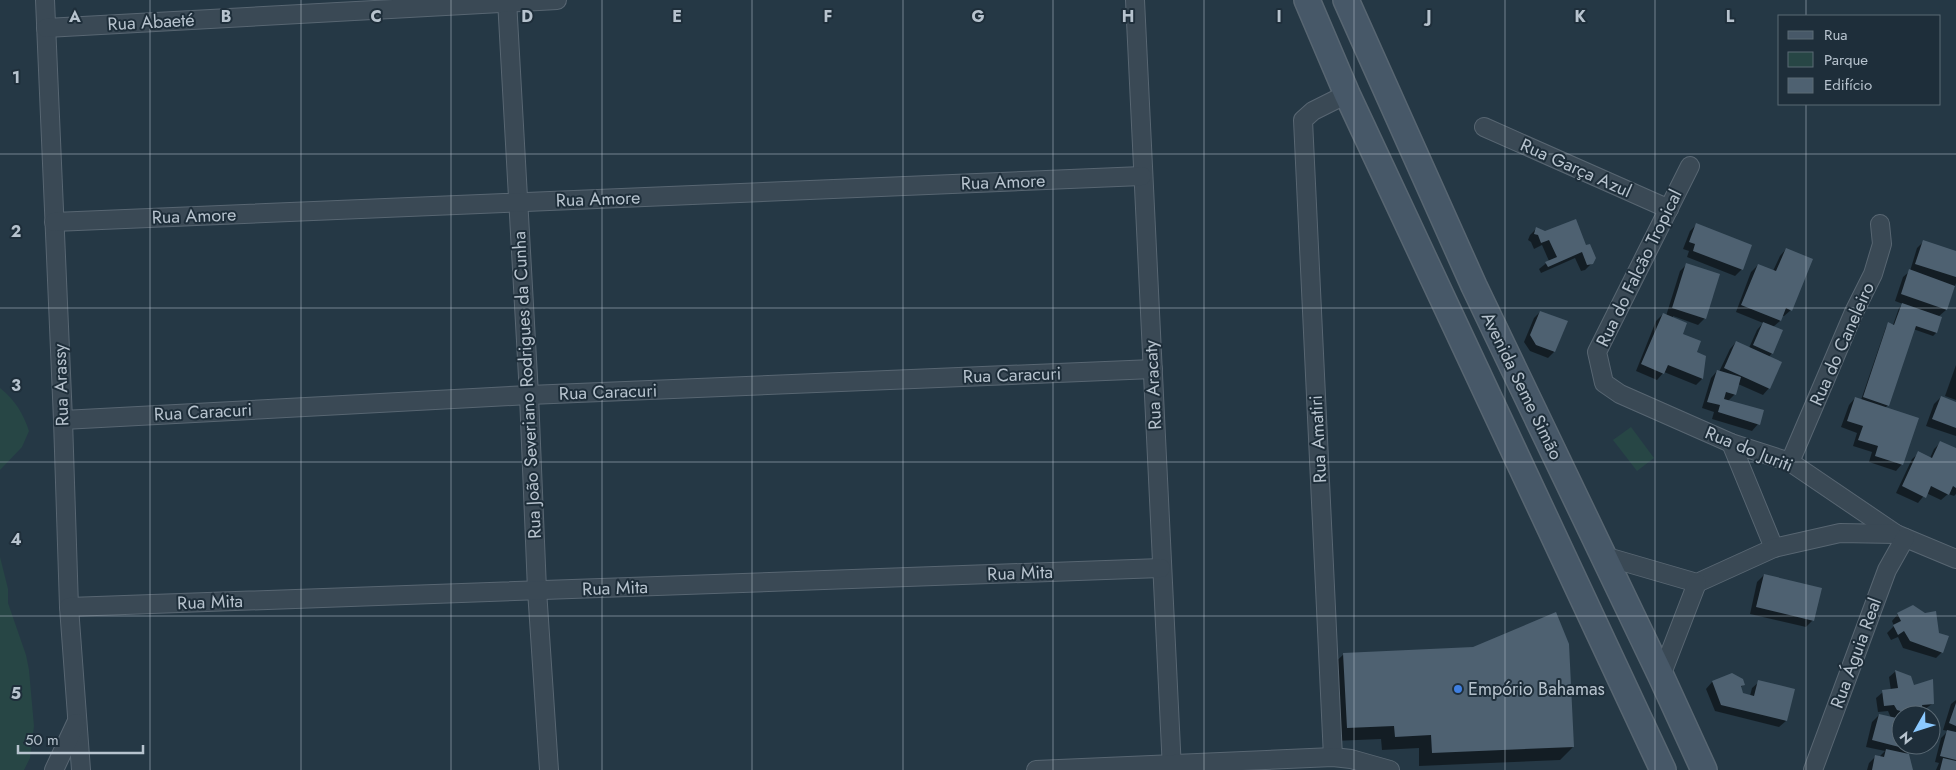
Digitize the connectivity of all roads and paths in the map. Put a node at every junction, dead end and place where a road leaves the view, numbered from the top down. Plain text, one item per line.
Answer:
1 (45, 0) edge
2 (556, 0) edge
3 (1135, 0) edge
4 (1307, 0) edge
5 (1346, 0) edge
6 (507, 1) edge
7 (46, 28) junction
8 (1347, 94) junction
9 (1484, 127) dead end
10 (1690, 166) dead end
11 (1142, 176) junction
12 (518, 202) junction
13 (1669, 209) junction
14 (54, 222) junction
15 (1880, 224) dead end
16 (1475, 365) junction
17 (1152, 369) junction
18 (1620, 394) joint
19 (529, 395) junction
20 (1528, 396) junction
21 (63, 420) junction
22 (1731, 443) junction
23 (1790, 462) junction
24 (1853, 505) junction
25 (1840, 534) junction
26 (1900, 536) junction
27 (1774, 548) junction
28 (1604, 556) junction
29 (1956, 558) edge
30 (1161, 568) junction
31 (1697, 582) junction
32 (537, 590) junction
33 (69, 606) junction
34 (1661, 676) junction
35 (77, 722) junction
36 (1647, 733) junction
37 (1333, 757) junction
38 (1171, 767) edge
39 (54, 770) edge
40 (81, 770) edge
41 (549, 770) edge
42 (1036, 770) edge
43 (1390, 770) edge
44 (1663, 770) edge
45 (1674, 770) edge
46 (1704, 770) edge
47 (1813, 770) edge

1 - 7 street, Rua Arassy
2 - 6 street, Rua Abaeté
3 - 11 street, Rua Aracaty
4 - 8 main road, Avenida Seme Simão
5 - 20 main road, Avenida Seme Simão
6 - 7 street, Rua Abaeté
6 - 12 street, Rua João Severiano Rodrigues da Cunha
7 - 14 street, Rua Arassy
8 - 16 main road, Avenida Seme Simão
8 - 37 street, Rua Amatiri
9 - 13 street, Rua Garça Azul
10 - 13 street, Rua do Falcão Tropical
11 - 12 street, Rua Amore
11 - 17 street, Rua Aracaty
12 - 14 street, Rua Amore
12 - 19 street, Rua João Severiano Rodrigues da Cunha
13 - 18 street, Rua do Falcão Tropical
14 - 21 street, Rua Arassy
15 - 23 street, Rua do Caneleiro
16 - 20 main road
16 - 36 main road, Avenida Seme Simão
17 - 19 street, Rua Caracuri
17 - 30 street, Rua Aracaty
18 - 22 street, Rua do Juriti
19 - 21 street, Rua Caracuri
19 - 32 street, Rua João Severiano Rodrigues da Cunha
20 - 28 main road, Avenida Seme Simão
21 - 33 street, Rua Arassy
22 - 23 street, Rua do Juriti
22 - 27 street
23 - 24 street, Rua do Juriti
24 - 25 street
24 - 26 street, Rua do Juriti
25 - 26 street
25 - 27 street
26 - 29 street
26 - 47 street, Rua Águia Real
27 - 31 street
28 - 31 street
28 - 34 main road, Avenida Seme Simão
30 - 32 street, Rua Mita
30 - 38 street, Rua Aracaty
31 - 34 street
32 - 33 street, Rua Mita
32 - 41 street, Rua João Severiano Rodrigues da Cunha
33 - 35 street, Rua Arassy
34 - 46 main road, Avenida Seme Simão
35 - 39 street
35 - 40 street, Rua Arassy
36 - 44 main road, Avenida Seme Simão
36 - 45 main road
37 - 38 street
37 - 43 street
38 - 42 street

